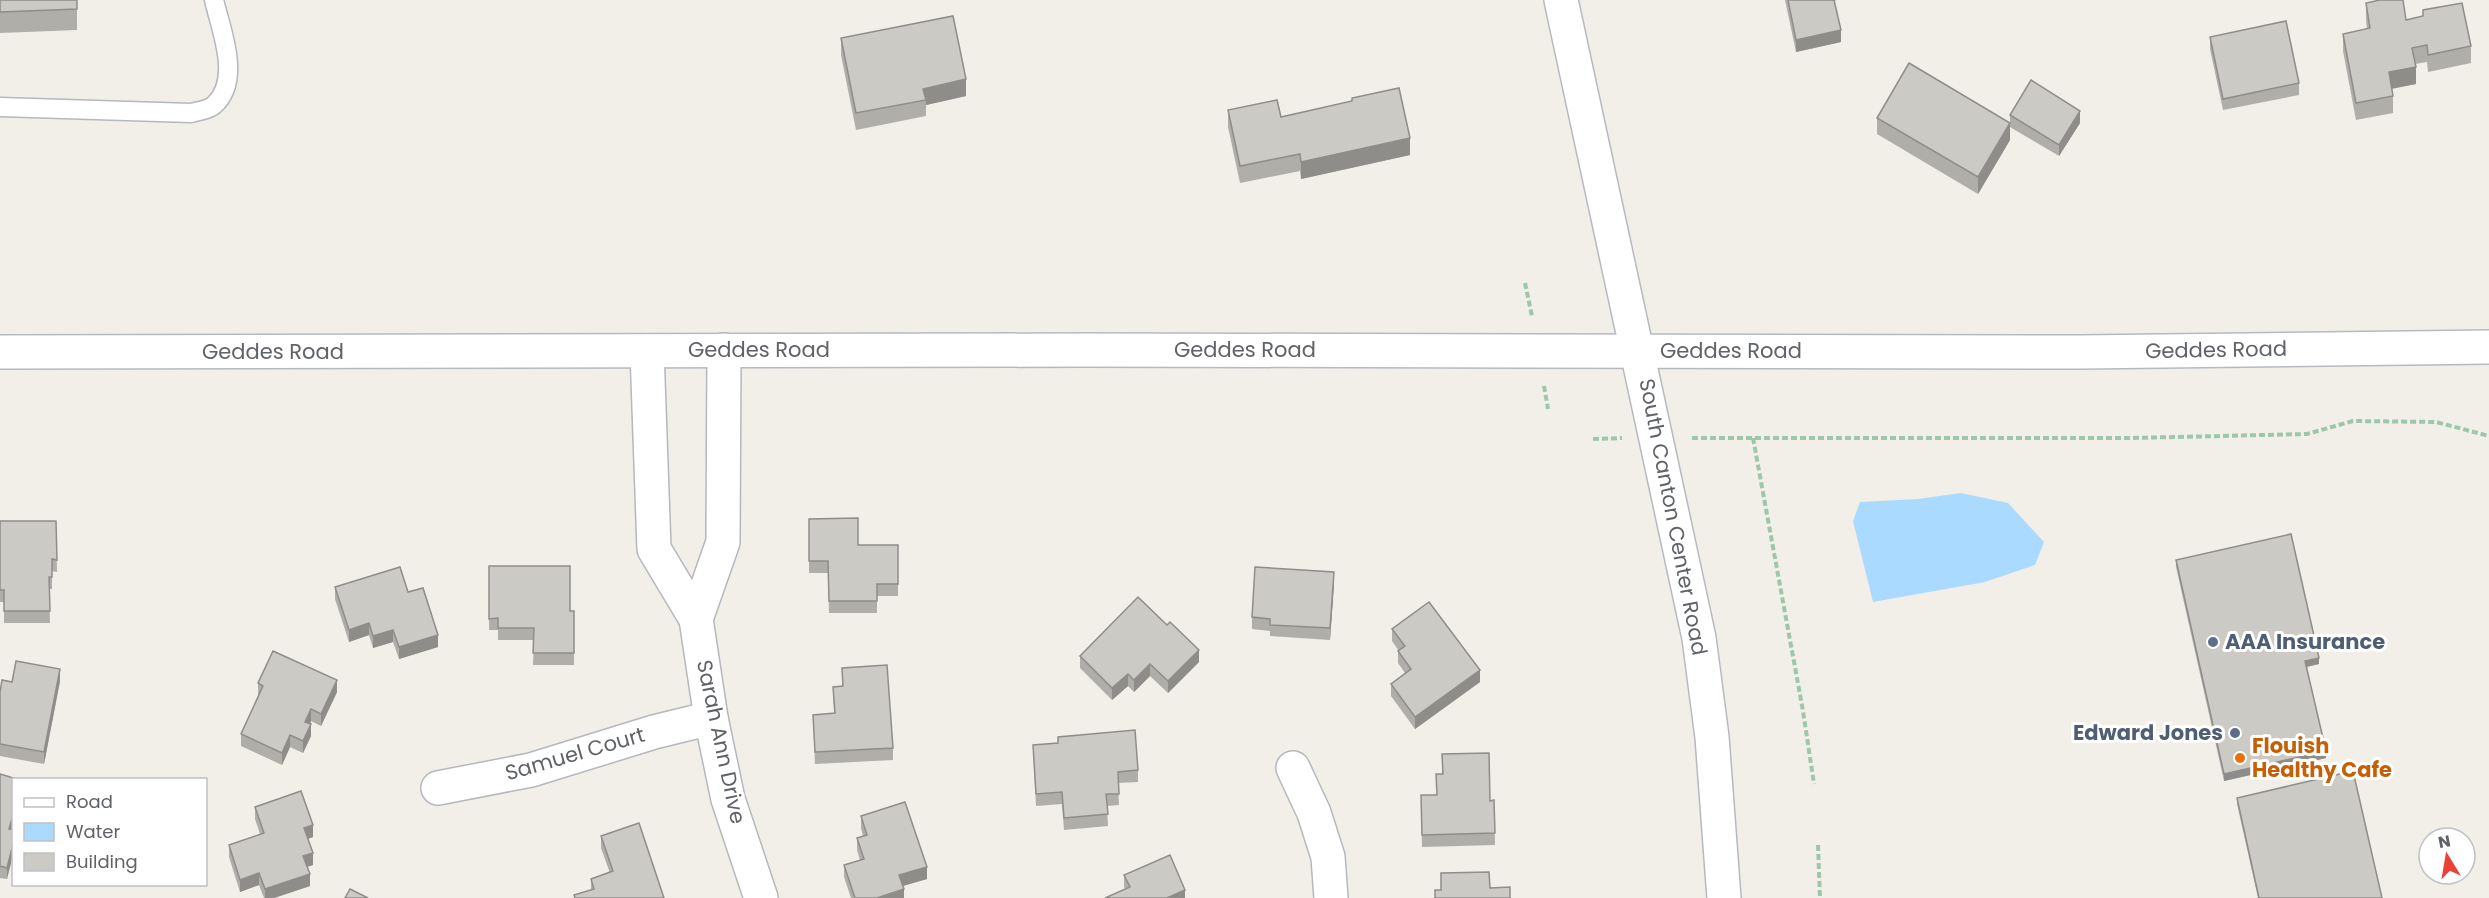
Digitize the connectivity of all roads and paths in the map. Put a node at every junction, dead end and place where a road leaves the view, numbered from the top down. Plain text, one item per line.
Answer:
1 (214, 0) edge
2 (1562, 0) edge
3 (0, 106) edge
4 (2489, 347) edge
5 (724, 350) junction
6 (647, 351) junction
7 (1639, 351) junction
8 (0, 352) edge
9 (2489, 436) edge
10 (1731, 438) dead end
11 (1753, 438) junction
12 (696, 619) junction
13 (711, 718) junction
14 (1293, 768) dead end
15 (1814, 784) dead end
16 (438, 788) dead end
17 (1818, 845) dead end
18 (761, 898) edge
19 (1331, 898) edge
20 (1724, 898) edge
21 (1820, 898) edge

1 - 3 lane
2 - 7 main road, South Canton Center Road
4 - 7 main road, Geddes Road
5 - 6 main road, Geddes Road
5 - 7 main road, Geddes Road
5 - 12 main road, Sarah Ann Drive
6 - 8 main road, Geddes Road
6 - 12 main road, Sarah Ann Drive
7 - 20 main road, South Canton Center Road
9 - 11 path
10 - 11 path
11 - 15 path
12 - 13 main road, Sarah Ann Drive
13 - 16 main road, Samuel Court
13 - 18 main road, Sarah Ann Drive
14 - 19 main road
17 - 21 path

